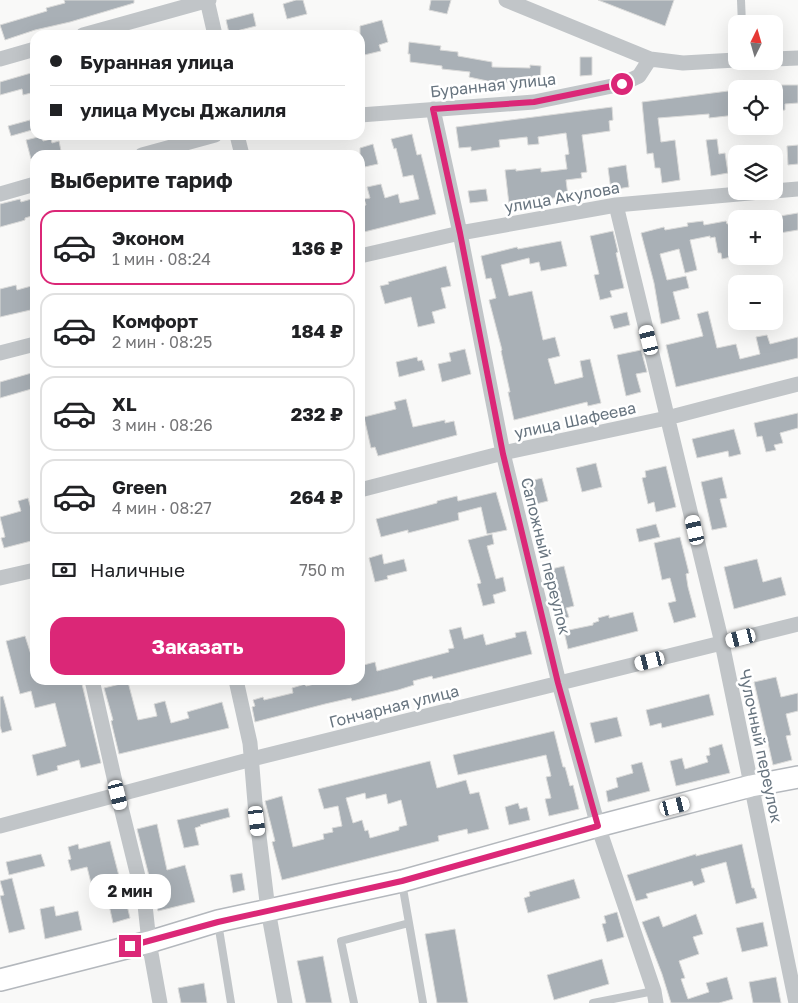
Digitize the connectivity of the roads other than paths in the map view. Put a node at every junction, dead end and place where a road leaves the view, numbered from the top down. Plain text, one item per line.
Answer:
1 (208, 0) edge
2 (506, 0) edge
3 (742, 0) edge
4 (166, 5) edge
5 (742, 15) edge
6 (96, 30) edge
7 (214, 30) edge
8 (30, 50) edge
9 (798, 58) edge
10 (0, 59) edge
11 (650, 59) junction
12 (783, 59) edge
13 (728, 60) edge
14 (433, 109) junction
15 (365, 115) edge
16 (197, 140) edge
17 (160, 150) edge
18 (30, 185) edge
19 (798, 189) edge
20 (783, 190) edge
21 (0, 194) edge
22 (728, 195) edge
23 (616, 205) junction
24 (460, 233) junction
25 (365, 255) edge
26 (30, 345) edge
27 (0, 353) edge
28 (798, 384) edge
29 (668, 418) junction
30 (503, 454) junction
31 (365, 489) edge
32 (30, 571) edge
33 (0, 578) edge
34 (798, 624) edge
35 (722, 643) junction
36 (558, 683) junction
37 (93, 685) edge
38 (237, 685) edge
39 (252, 759) junction
40 (798, 777) edge
41 (751, 786) junction
42 (118, 795) junction
43 (0, 826) edge
44 (598, 826) junction
45 (402, 881) junction
46 (268, 910) junction
47 (218, 922) junction
48 (409, 923) junction
49 (149, 942) junction
50 (0, 980) edge
51 (655, 997) edge
52 (160, 1003) edge
53 (231, 1003) edge
54 (285, 1003) edge
55 (354, 1003) edge
56 (423, 1003) edge
57 (593, 1003) edge
58 (796, 1003) edge

1 - 4 street
1 - 7 street
2 - 11 street
3 - 5 lane
4 - 6 street
8 - 10 street
9 - 12 street
11 - 13 street
11 - 14 street, Буранная улица
14 - 15 street, Буранная улица
14 - 24 street, Сапожный переулок
16 - 17 street
18 - 21 street
19 - 20 street, улица Акулова
22 - 23 street, улица Акулова
23 - 24 street, улица Акулова
23 - 29 street, Чулочный переулок
24 - 25 street, улица Акулова
24 - 30 street, Сапожный переулок
26 - 27 street
28 - 29 street, улица Шафеева
29 - 30 street, улица Шафеева
29 - 35 street, Чулочный переулок
30 - 31 street, улица Шафеева
30 - 36 street, Сапожный переулок
32 - 33 street
34 - 35 street, Гончарная улица
35 - 36 street, Гончарная улица
35 - 41 street, Чулочный переулок
36 - 39 street, Гончарная улица
36 - 44 street, Сапожный переулок
37 - 42 street
38 - 39 street
39 - 42 street, Гончарная улица
39 - 46 street
40 - 41 street
41 - 44 street
41 - 58 street, Чулочный переулок
42 - 43 street, Гончарная улица
42 - 49 street
44 - 45 street
44 - 51 street, Сапожный переулок
45 - 46 street
45 - 48 lane
46 - 47 street
46 - 54 street
47 - 49 street
47 - 53 lane
48 - 55 lane
48 - 56 lane
49 - 50 street
49 - 52 street
51 - 57 lane

